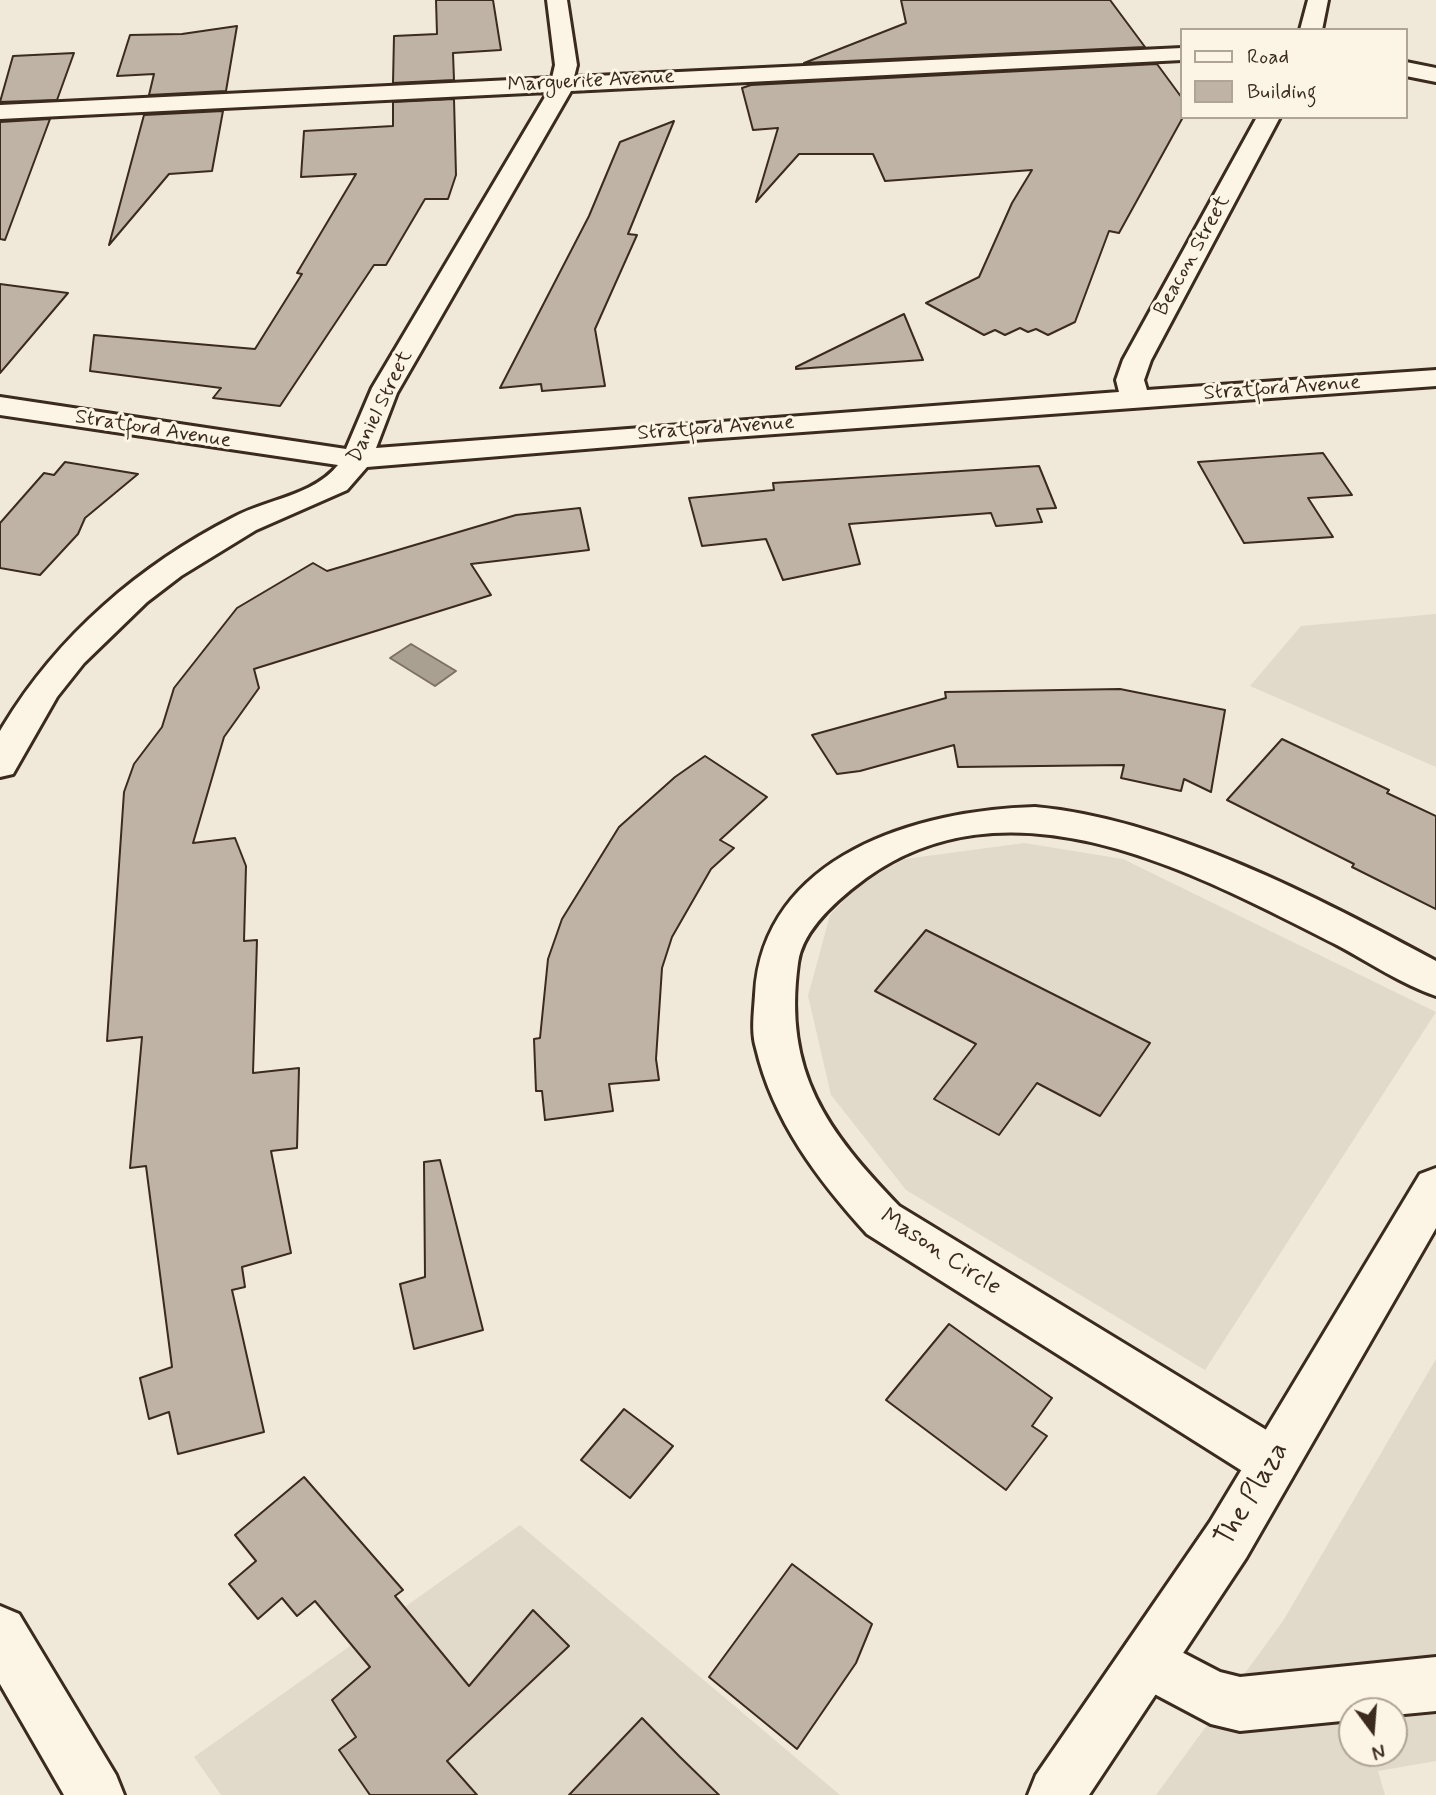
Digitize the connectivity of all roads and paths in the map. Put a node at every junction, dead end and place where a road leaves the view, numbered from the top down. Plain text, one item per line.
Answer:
1 (557, 0) edge
2 (1318, 0) edge
3 (1311, 28) edge
4 (1180, 54) edge
5 (1408, 69) edge
6 (1436, 75) edge
7 (564, 84) junction
8 (0, 112) edge
9 (1268, 119) edge
10 (1436, 378) edge
11 (1135, 399) junction
12 (0, 406) edge
13 (356, 459) junction
14 (0, 765) edge
15 (1436, 980) edge
16 (1436, 1187) edge
17 (1273, 1462) junction
18 (0, 1633) edge
19 (1147, 1661) junction
20 (1436, 1684) edge
21 (96, 1795) edge
22 (1056, 1795) edge

1 - 7 street
2 - 3 street
4 - 7 street, Marguerite Avenue
5 - 6 street
7 - 8 street, Marguerite Avenue
7 - 13 street, Daniel Street
9 - 11 street, Beacon Street
10 - 11 street, Stratford Avenue
11 - 13 street, Stratford Avenue
12 - 13 street, Stratford Avenue
13 - 14 street, Daniel Street
15 - 17 street, Mason Circle
16 - 17 street, The Plaza
17 - 19 street, The Plaza
18 - 21 street
19 - 20 street
19 - 22 street, The Plaza

